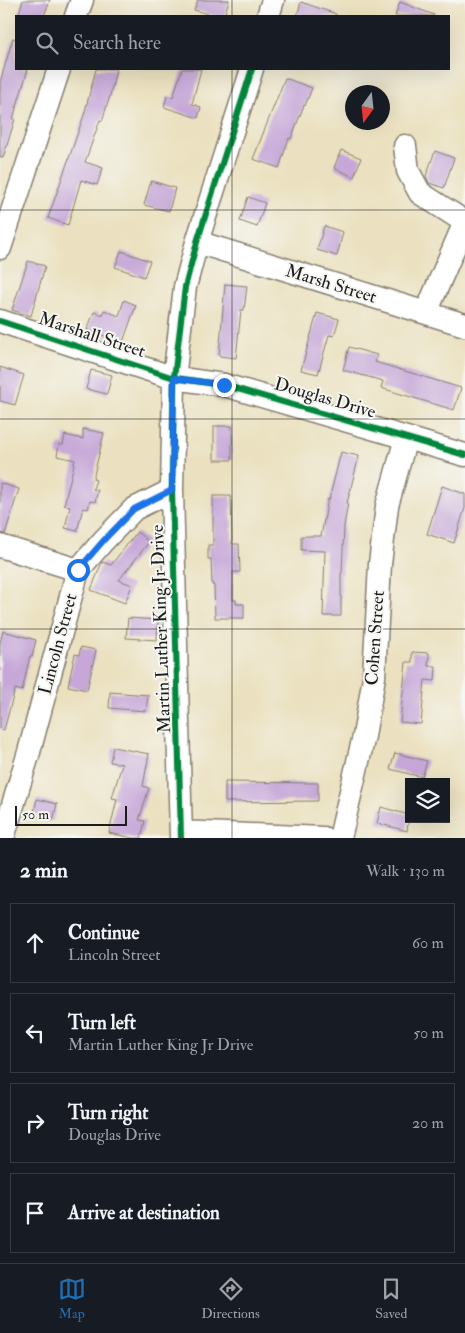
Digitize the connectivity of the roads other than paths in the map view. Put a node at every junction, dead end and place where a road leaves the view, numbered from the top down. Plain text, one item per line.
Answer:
1 (82, 0) edge
2 (273, 0) edge
3 (76, 15) edge
4 (268, 15) edge
5 (59, 70) edge
6 (252, 70) edge
7 (405, 146) dead end
8 (465, 222) edge
9 (198, 242) junction
10 (0, 248) edge
11 (426, 313) junction
12 (0, 321) edge
13 (465, 325) edge
14 (174, 378) junction
15 (406, 438) junction
16 (465, 455) edge
17 (172, 490) junction
18 (0, 546) edge
19 (78, 570) junction
20 (181, 835) edge
21 (3, 838) edge
22 (323, 838) edge
23 (340, 838) edge

1 - 3 street
2 - 4 street
5 - 10 street
6 - 9 street, Martin Luther King Jr Drive
7 - 8 street
8 - 11 street
9 - 11 street, Marsh Street
9 - 14 street, Martin Luther King Jr Drive
11 - 13 street, Marsh Street
12 - 14 street, Marshall Street
14 - 15 street, Douglas Drive
14 - 17 street, Martin Luther King Jr Drive
15 - 16 street, Douglas Drive
15 - 23 street, Cohen Street
17 - 19 street, Lincoln Street
17 - 20 street, Martin Luther King Jr Drive
18 - 19 street
19 - 21 street, Lincoln Street
20 - 22 street

